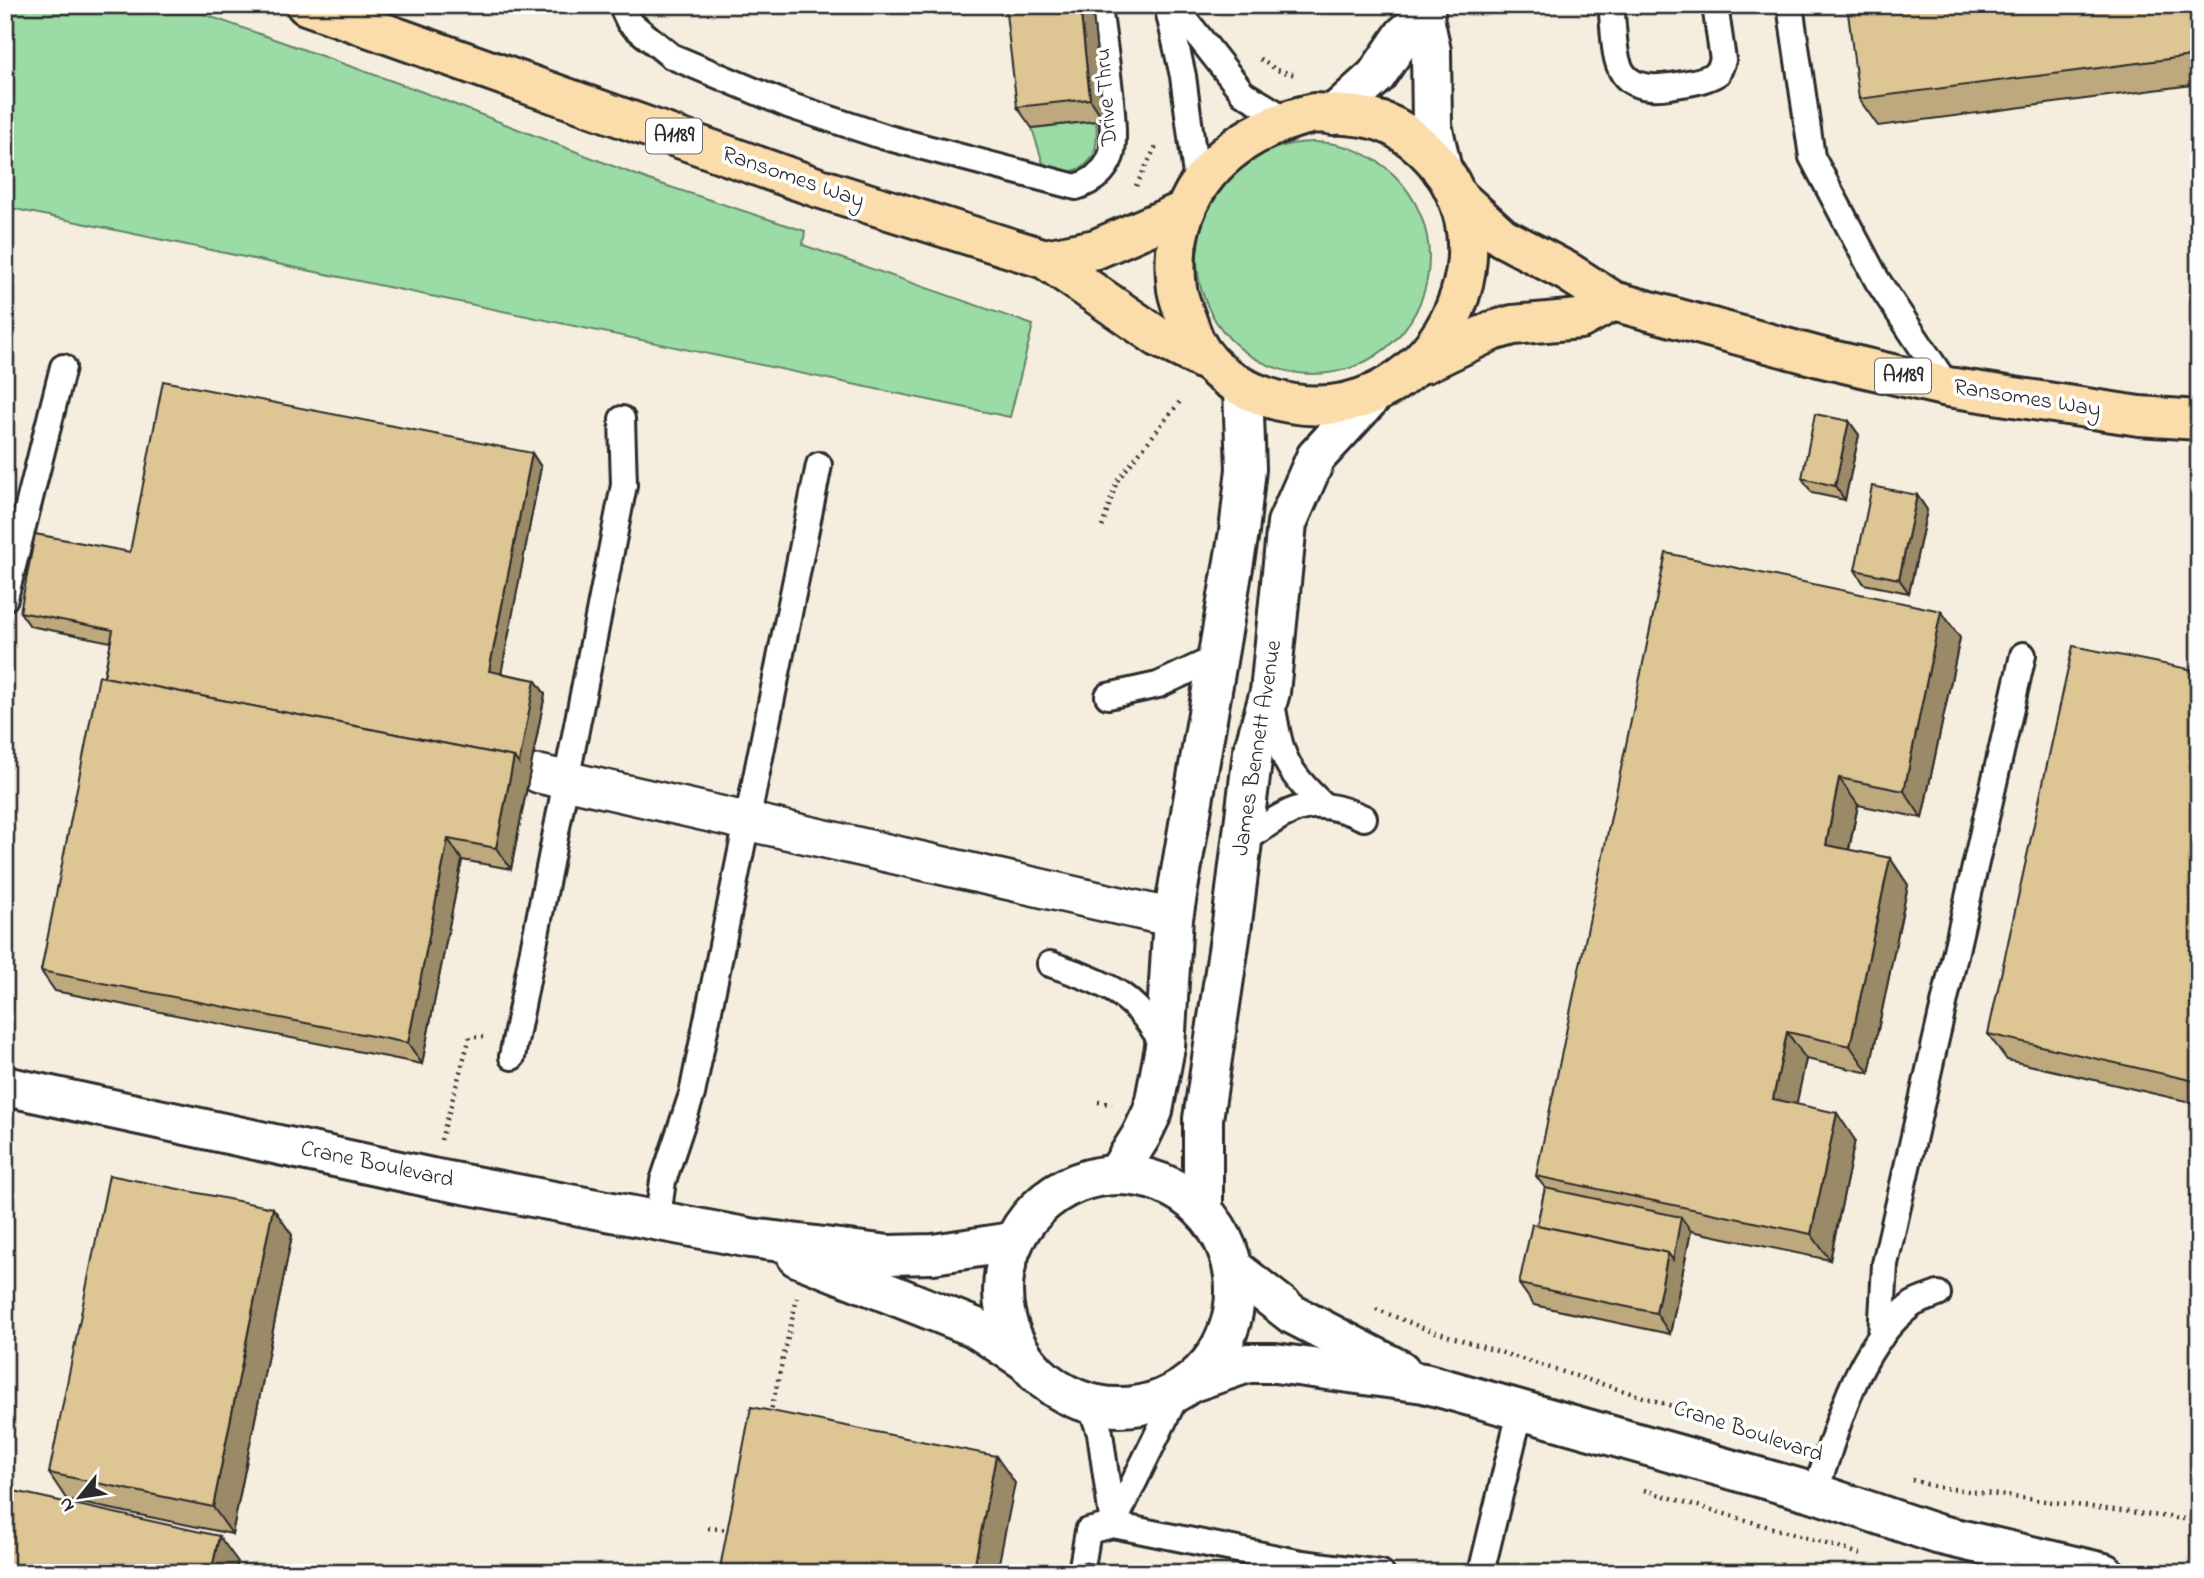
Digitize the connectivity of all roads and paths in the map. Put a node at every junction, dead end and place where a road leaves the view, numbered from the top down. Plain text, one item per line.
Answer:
1 (306, 5) edge
2 (621, 5) edge
3 (1099, 5) edge
4 (1167, 5) edge
5 (1174, 5) edge
6 (1611, 5) edge
7 (1715, 5) edge
8 (1790, 5) edge
9 (1425, 12) edge
10 (1333, 115) junction
11 (1286, 119) junction
12 (1448, 182) junction
13 (1191, 197) junction
14 (1045, 259) junction
15 (1613, 301) junction
16 (1208, 362) junction
17 (1418, 366) junction
18 (64, 367) dead end
19 (1948, 387) junction
20 (1243, 389) junction
21 (1373, 395) junction
22 (1182, 399) dead end
23 (622, 419) dead end
24 (2199, 420) edge
25 (819, 466) dead end
26 (1102, 527) dead end
27 (5, 598) edge
28 (2023, 655) dead end
29 (1216, 658) junction
30 (1270, 692) junction
31 (1108, 696) dead end
32 (553, 776) junction
33 (1322, 804) junction
34 (1364, 818) dead end
35 (747, 823) junction
36 (1243, 842) junction
37 (1173, 918) junction
38 (1050, 964) dead end
39 (1165, 1047) junction
40 (514, 1048) joint
41 (5, 1086) edge
42 (1117, 1174) junction
43 (432, 1178) junction
44 (1203, 1211) junction
45 (657, 1223) junction
46 (750, 1238) junction
47 (1012, 1242) junction
48 (1233, 1268) junction
49 (798, 1293) dead end
50 (1938, 1294) dead end
51 (1373, 1308) dead end
52 (1881, 1337) junction
53 (1023, 1359) junction
54 (1424, 1382) junction
55 (1185, 1386) junction
56 (1090, 1404) junction
57 (1520, 1412) junction
58 (1725, 1423) dead end
59 (768, 1425) edge
60 (1900, 1477) dead end
61 (1641, 1489) dead end
62 (1815, 1493) junction
63 (2199, 1521) edge
64 (1113, 1525) junction
65 (708, 1528) dead end
66 (744, 1530) edge
67 (1866, 1555) dead end
68 (1301, 1568) edge
69 (1081, 1573) edge
70 (1381, 1573) edge
71 (1480, 1573) edge
72 (2104, 1573) edge

1 - 14 main road, Ransomes Way / A1189
2 - 3 lane, Drive Thru
4 - 13 lane
5 - 11 lane
6 - 7 lane
8 - 19 lane
9 - 10 street
9 - 12 street
10 - 11 main road, Ransomes Way
10 - 12 main road, Ransomes Way
11 - 13 main road, Ransomes Way
12 - 15 main road, Ransomes Way / A1189
12 - 17 main road
13 - 14 main road, Ransomes Way / A1189
13 - 16 main road
14 - 16 main road, Ransomes Way / A1189
15 - 17 main road
15 - 19 main road, Ransomes Way / A1189
16 - 20 main road
17 - 21 main road
18 - 27 lane
19 - 24 main road, Ransomes Way / A1189
20 - 21 main road
20 - 29 street
21 - 30 street, James Bennett Avenue
22 - 26 path
23 - 32 lane
25 - 35 lane
28 - 52 lane
29 - 31 lane
29 - 37 street
30 - 33 lane
30 - 36 street, James Bennett Avenue
32 - 35 street
32 - 40 lane
33 - 34 lane
33 - 36 lane
35 - 37 street
35 - 45 lane
36 - 44 street, James Bennett Avenue
37 - 39 street
38 - 39 lane
39 - 42 street
40 - 43 path
41 - 43 street, Crane Boulevard
42 - 44 street
42 - 47 street
43 - 45 street, Crane Boulevard
44 - 48 street
45 - 46 street, Crane Boulevard
46 - 47 street, Crane Boulevard
46 - 53 street, Crane Boulevard
47 - 53 street
48 - 54 street, Crane Boulevard
48 - 55 street
49 - 59 path
50 - 52 lane
51 - 58 path, Crane Boulevard
52 - 62 lane
53 - 56 street
54 - 55 street, Crane Boulevard
54 - 57 street, Crane Boulevard
55 - 56 street
55 - 64 lane
56 - 64 lane
57 - 62 street, Crane Boulevard
57 - 71 lane
60 - 63 path
61 - 67 path
62 - 72 street, Crane Boulevard
64 - 68 lane
64 - 69 lane
65 - 66 path
68 - 70 lane

